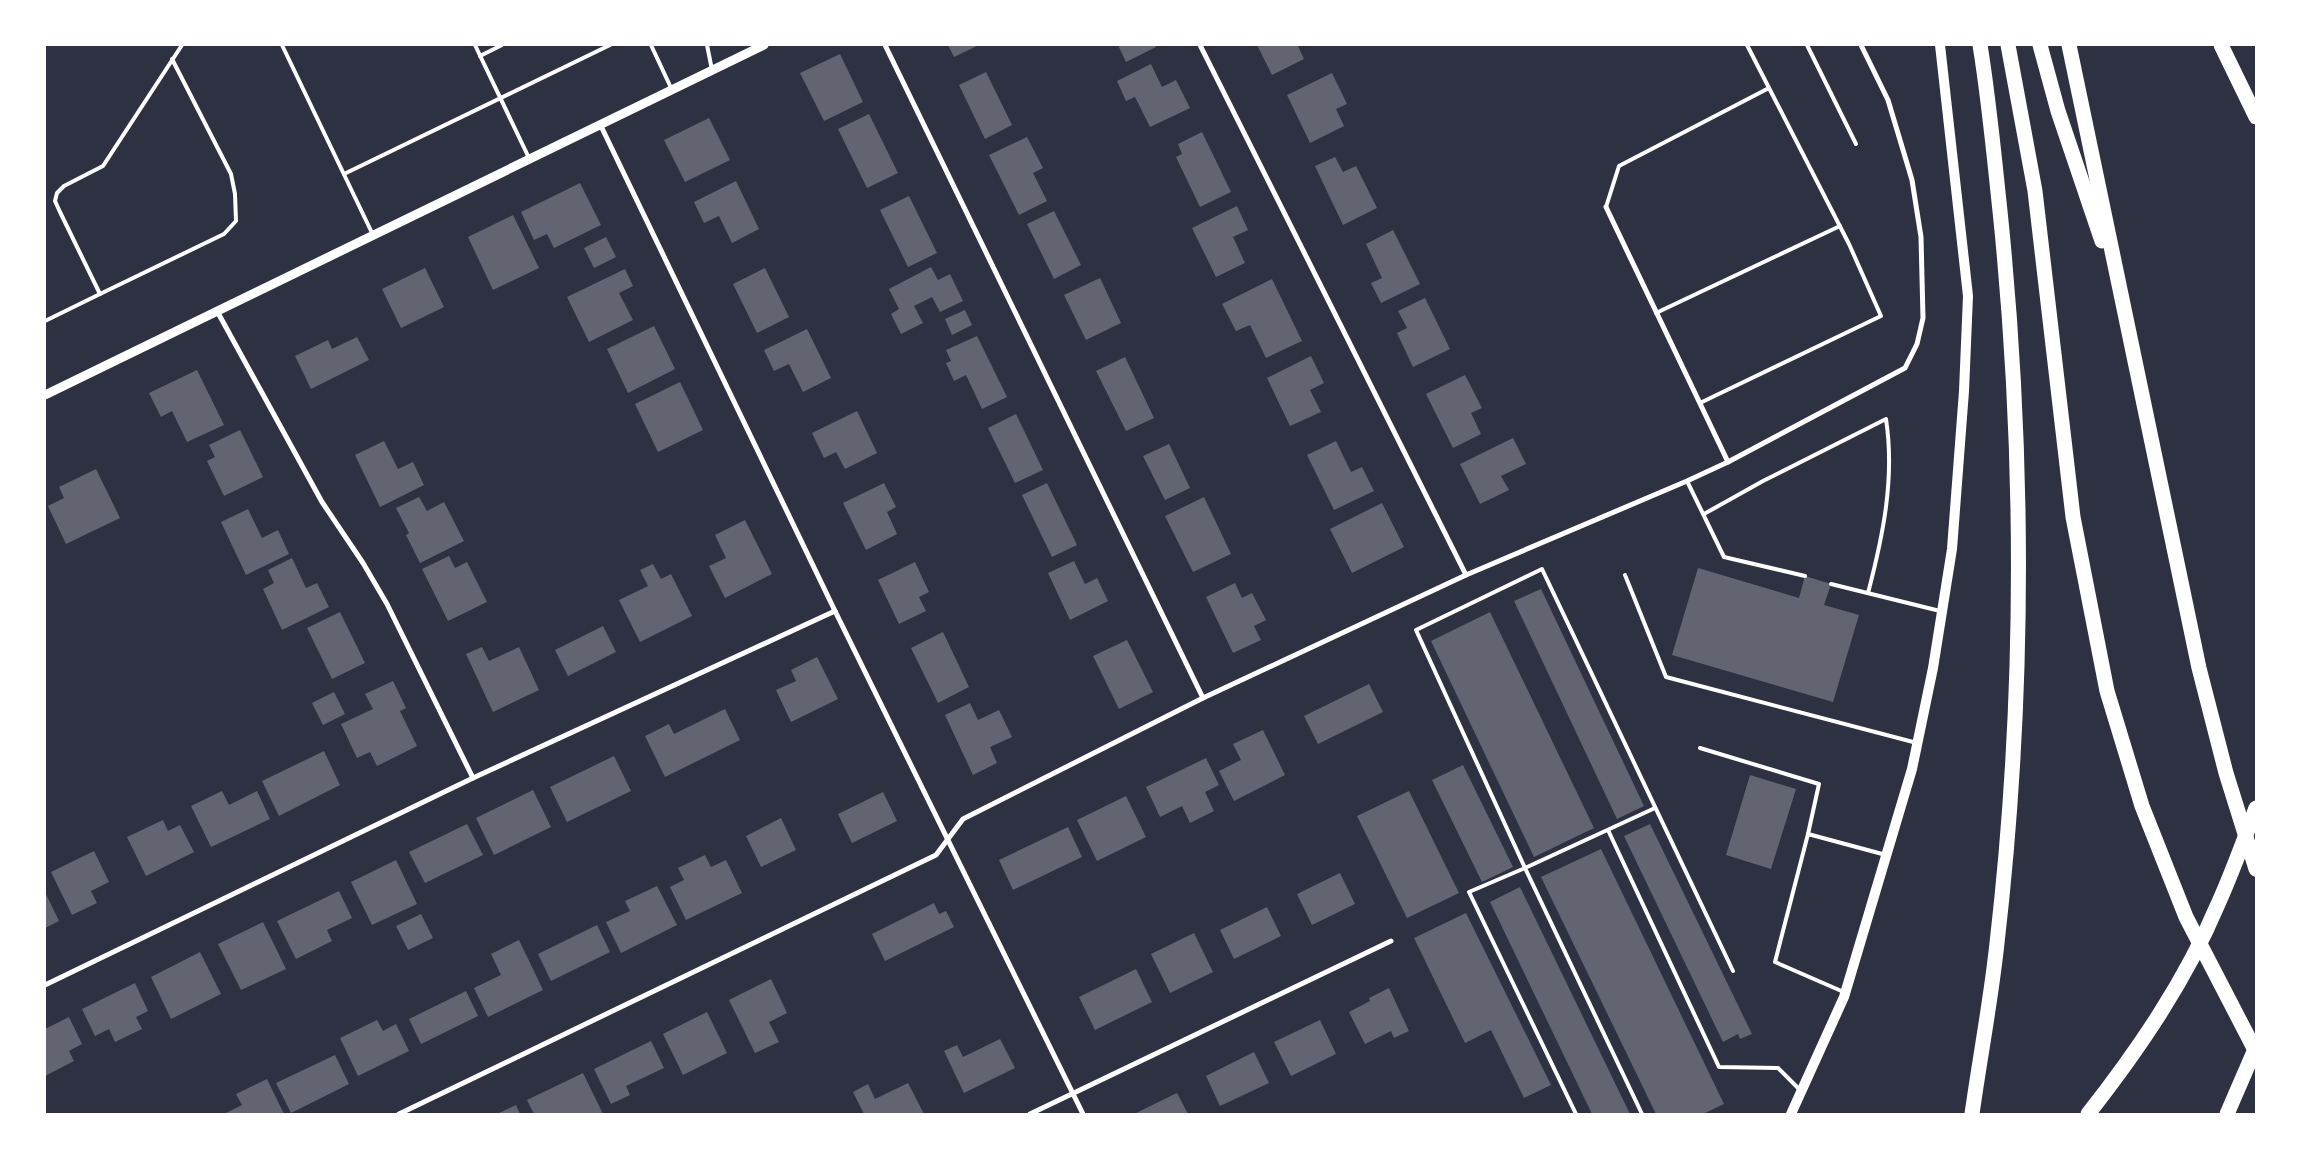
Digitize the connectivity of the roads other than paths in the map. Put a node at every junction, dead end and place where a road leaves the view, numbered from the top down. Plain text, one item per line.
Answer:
1 (182, 45) edge
2 (282, 45) edge
3 (474, 45) edge
4 (502, 45) edge
5 (610, 45) edge
6 (651, 45) edge
7 (707, 45) edge
8 (764, 45) edge
9 (885, 45) edge
10 (1200, 45) edge
11 (1747, 45) edge
12 (1807, 45) edge
13 (1862, 45) edge
14 (1940, 45) edge
15 (1980, 45) edge
16 (2008, 45) edge
17 (2040, 45) edge
18 (2069, 45) edge
19 (2221, 45) edge
20 (480, 56) junction
21 (172, 59) junction
22 (712, 70) junction
23 (1769, 88) junction
24 (672, 90) junction
25 (500, 98) junction
26 (2256, 117) edge
27 (600, 124) junction
28 (1856, 144) dead end
29 (529, 159) junction
30 (344, 174) junction
31 (1606, 207) joint
32 (1840, 226) junction
33 (373, 235) junction
34 (100, 294) junction
35 (2123, 302) junction
36 (216, 311) junction
37 (1656, 313) junction
38 (45, 321) edge
39 (45, 395) edge
40 (1700, 404) junction
41 (1728, 462) junction
42 (1687, 481) junction
43 (1704, 514) junction
44 (1466, 575) junction
45 (1625, 575) dead end
46 (1805, 576) dead end
47 (1830, 584) dead end
48 (1868, 593) junction
49 (835, 611) junction
50 (1942, 612) junction
51 (1204, 698) junction
52 (1917, 743) junction
53 (1700, 748) dead end
54 (473, 778) junction
55 (1655, 808) junction
56 (2256, 808) edge
57 (1608, 830) junction
58 (1808, 834) junction
59 (948, 839) junction
60 (1886, 854) junction
61 (1525, 868) junction
62 (2256, 869) edge
63 (1391, 941) dead end
64 (1733, 971) dead end
65 (45, 985) edge
66 (1846, 993) junction
67 (2256, 1047) edge
68 (2256, 1052) edge
69 (1801, 1091) junction
70 (1073, 1093) junction
71 (399, 1114) edge
72 (1030, 1114) edge
73 (1083, 1114) edge
74 (1576, 1114) edge
75 (1642, 1114) edge
76 (1791, 1114) edge
77 (1972, 1114) edge
78 (2088, 1114) edge
79 (2227, 1114) edge

1 - 21 lane
2 - 30 lane
3 - 20 lane
4 - 20 lane
5 - 25 lane
6 - 24 lane
7 - 22 lane
8 - 22 street
9 - 51 street
10 - 44 street
11 - 23 lane
12 - 28 lane
13 - 41 street
14 - 50 main road
15 - 77 highway
16 - 68 highway
17 - 35 highway
18 - 35 highway
19 - 26 highway
20 - 25 lane
21 - 34 lane
21 - 34 lane
22 - 24 street
23 - 31 lane
23 - 32 lane
24 - 27 street
25 - 29 lane
25 - 30 lane
27 - 29 street
27 - 49 street
29 - 33 street
30 - 33 lane
31 - 37 street
32 - 37 lane
32 - 40 lane
33 - 36 street
34 - 38 lane
35 - 62 highway
36 - 39 street
36 - 54 street
37 - 40 street
40 - 41 street
41 - 42 street
42 - 43 lane
42 - 44 street
43 - 46 lane
43 - 48 lane
44 - 51 street
45 - 52 lane
47 - 48 lane
48 - 50 lane
49 - 54 street
49 - 59 street
50 - 52 main road
51 - 59 street
52 - 60 main road
53 - 58 lane
54 - 65 street
55 - 57 lane
55 - 61 lane
55 - 64 lane
56 - 78 highway
57 - 61 lane
57 - 69 lane
58 - 60 lane
58 - 66 lane
59 - 70 street
59 - 71 street
60 - 66 main road
61 - 74 lane
61 - 75 lane
63 - 70 street
66 - 69 main road
67 - 79 highway
69 - 76 main road
70 - 72 street
70 - 73 street

